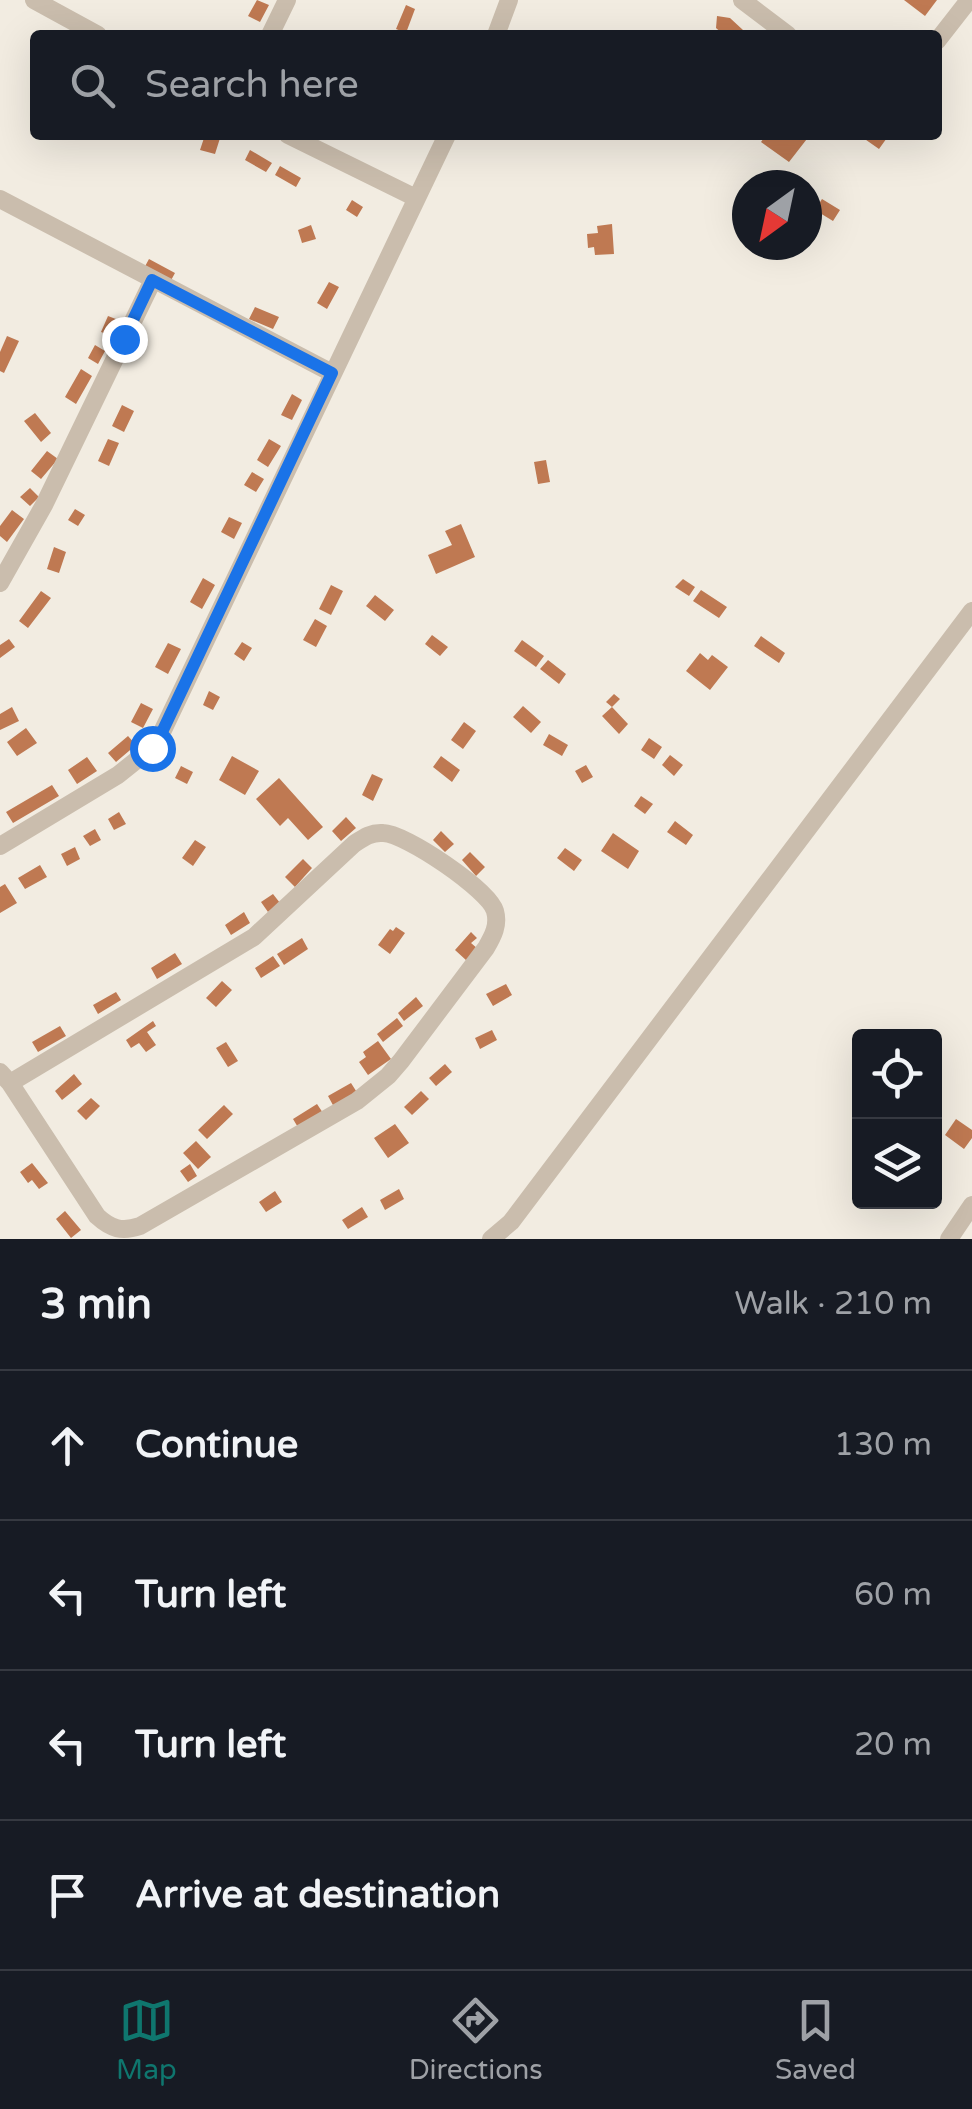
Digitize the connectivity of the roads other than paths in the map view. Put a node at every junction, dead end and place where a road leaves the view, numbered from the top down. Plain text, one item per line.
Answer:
1 (34, 0) edge
2 (288, 0) edge
3 (509, 0) edge
4 (742, 0) edge
5 (969, 0) edge
6 (68, 8) edge
7 (92, 30) edge
8 (273, 30) edge
9 (498, 30) edge
10 (781, 30) edge
11 (942, 35) edge
12 (298, 140) edge
13 (445, 140) edge
14 (416, 198) junction
15 (0, 199) edge
16 (152, 280) junction
17 (332, 373) junction
18 (0, 583) edge
19 (972, 611) edge
20 (0, 846) edge
21 (5, 1078) edge
22 (972, 1206) edge
23 (491, 1239) edge
24 (949, 1239) edge

1 - 6 street
2 - 8 street
3 - 9 street
4 - 10 street
5 - 11 street
6 - 7 street
12 - 14 street
13 - 14 street
14 - 17 street
15 - 16 street
16 - 17 street
16 - 18 street
17 - 20 street
19 - 23 street
21 - 21 street
22 - 24 street

